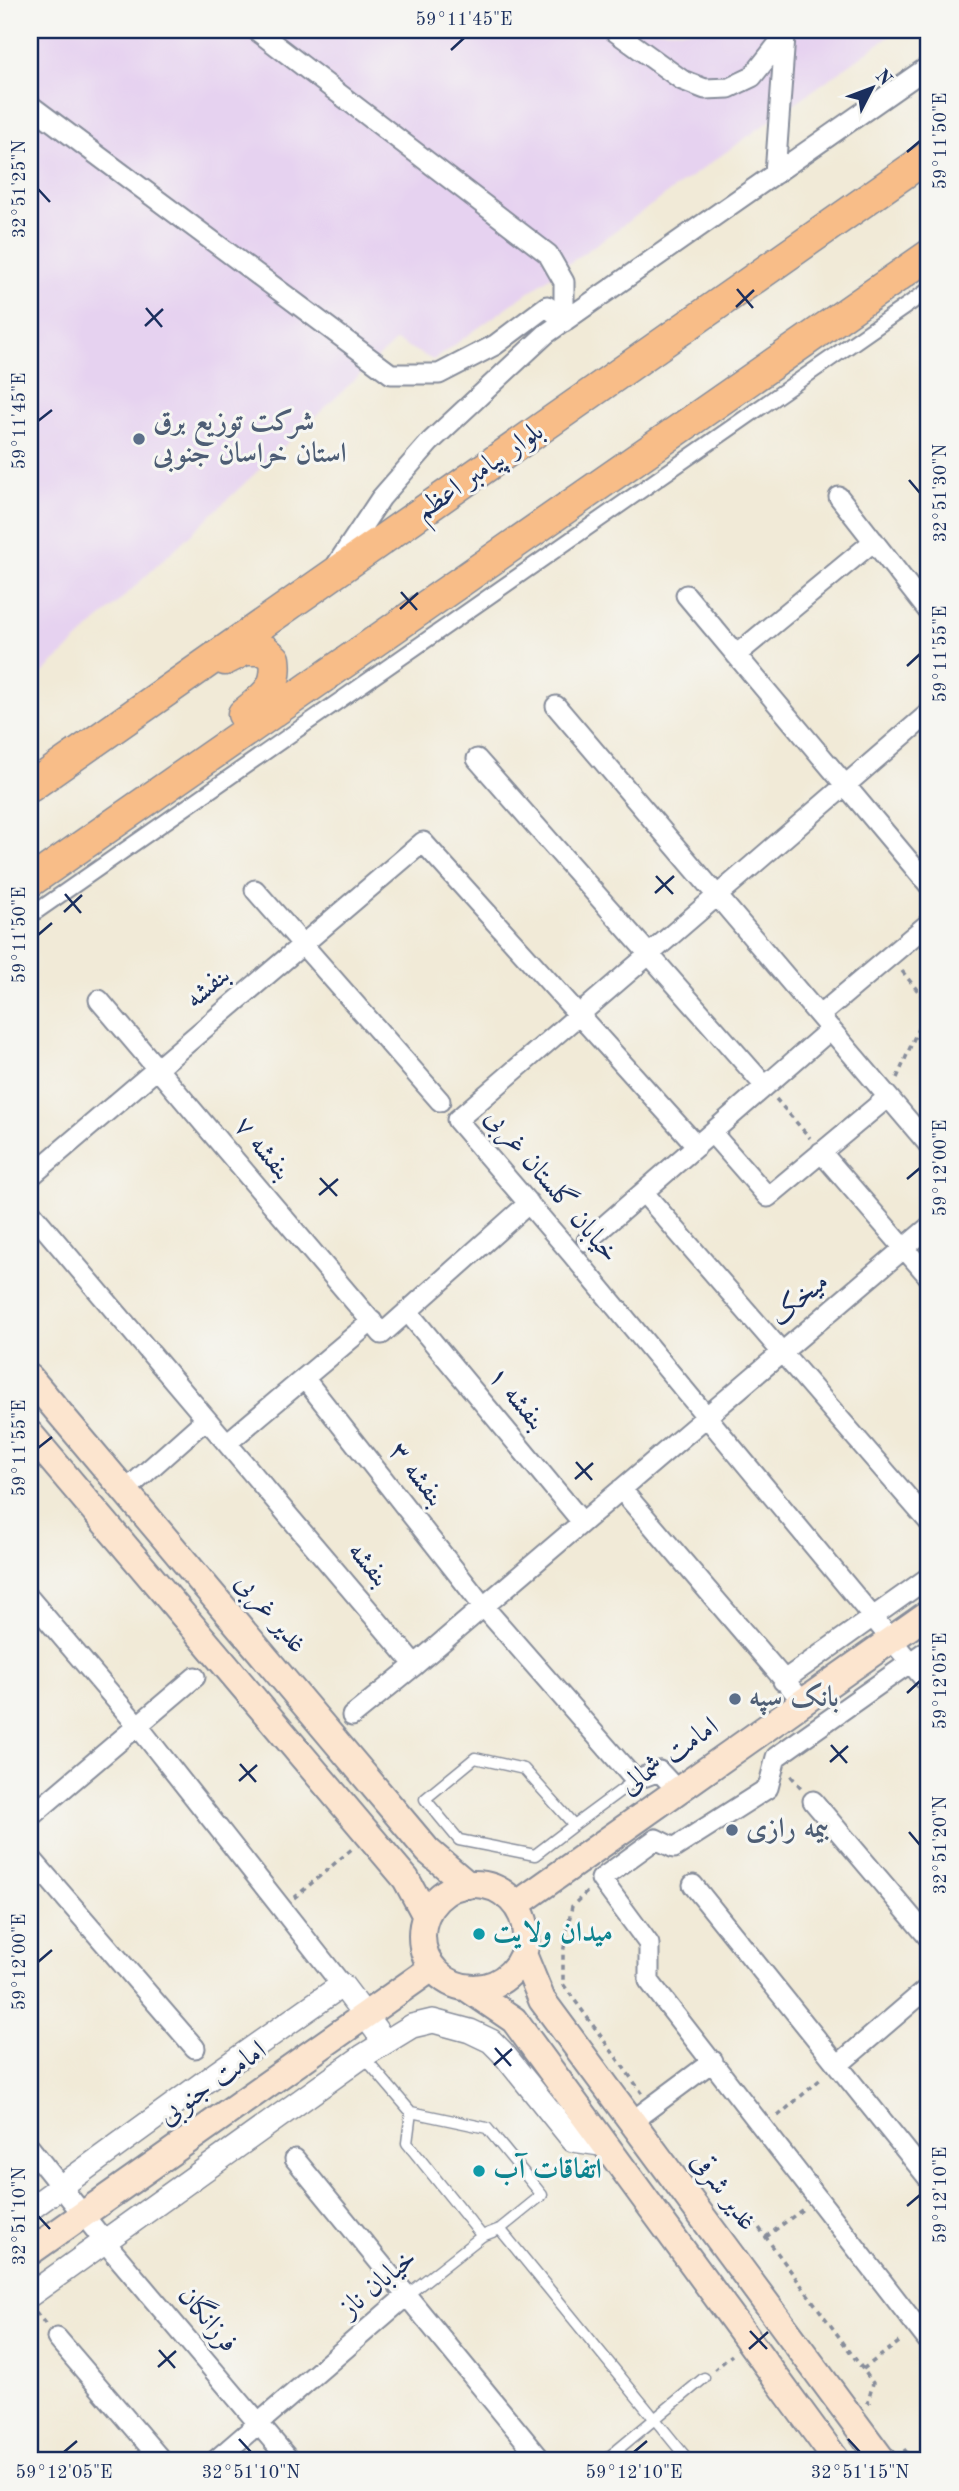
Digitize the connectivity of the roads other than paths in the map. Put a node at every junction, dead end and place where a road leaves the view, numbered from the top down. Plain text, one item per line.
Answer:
1 (257, 30) edge
2 (613, 30) edge
3 (787, 33) edge
4 (929, 66) edge
5 (30, 105) edge
6 (929, 156) edge
7 (775, 174) junction
8 (929, 255) edge
9 (929, 290) edge
10 (564, 322) junction
11 (839, 497) dead end
12 (874, 541) junction
13 (327, 580) junction
14 (686, 595) dead end
15 (925, 599) edge
16 (736, 655) junction
17 (176, 685) junction
18 (556, 706) dead end
19 (929, 713) edge
20 (477, 759) dead end
21 (845, 786) junction
22 (30, 787) edge
23 (131, 810) junction
24 (30, 882) edge
25 (929, 885) edge
26 (255, 890) dead end
27 (718, 895) junction
28 (30, 916) edge
29 (929, 923) edge
30 (302, 944) junction
31 (648, 955) junction
32 (99, 1000) dead end
33 (579, 1015) junction
34 (826, 1022) junction
35 (157, 1069) junction
36 (765, 1087) junction
37 (888, 1097) junction
38 (440, 1101) dead end
39 (925, 1132) edge
40 (712, 1133) junction
41 (697, 1146) junction
42 (821, 1152) junction
43 (30, 1177) edge
44 (644, 1193) junction
45 (529, 1203) junction
46 (30, 1211) edge
47 (929, 1227) edge
48 (587, 1241) dead end
49 (904, 1248) junction
50 (929, 1277) edge
51 (407, 1311) junction
52 (377, 1327) junction
53 (782, 1352) junction
54 (30, 1378) edge
55 (304, 1378) junction
56 (706, 1416) junction
57 (206, 1419) junction
58 (227, 1443) junction
59 (33, 1444) edge
60 (621, 1489) junction
61 (125, 1491) junction
62 (582, 1522) junction
63 (929, 1522) edge
64 (929, 1577) edge
65 (30, 1599) edge
66 (483, 1606) junction
67 (929, 1613) edge
68 (874, 1618) junction
69 (892, 1640) junction
70 (929, 1649) edge
71 (910, 1662) junction
72 (415, 1665) junction
73 (195, 1677) dead end
74 (783, 1681) junction
75 (929, 1685) edge
76 (803, 1702) junction
77 (352, 1716) dead end
78 (138, 1726) junction
79 (757, 1734) junction
80 (776, 1757) junction
81 (635, 1780) junction
82 (677, 1790) junction
83 (813, 1801) road end
84 (30, 1817) edge
85 (574, 1825) junction
86 (30, 1857) edge
87 (468, 1885) junction
88 (693, 1885) dead end
89 (516, 1905) junction
90 (426, 1916) junction
91 (929, 1938) edge
92 (523, 1954) junction
93 (432, 1968) junction
94 (342, 1985) junction
95 (929, 1987) edge
96 (467, 1988) junction
97 (365, 2016) junction
98 (385, 2042) junction
99 (195, 2048) dead end
100 (363, 2056) junction
101 (713, 2061) junction
102 (838, 2065) junction
103 (411, 2112) junction
104 (642, 2114) junction
105 (607, 2145) junction
106 (30, 2148) edge
107 (295, 2159) dead end
108 (929, 2179) edge
109 (61, 2186) junction
110 (30, 2209) edge
111 (83, 2214) junction
112 (500, 2229) junction
113 (482, 2236) junction
114 (105, 2242) junction
115 (30, 2252) edge
116 (30, 2295) edge
117 (406, 2296) junction
118 (925, 2329) edge
119 (57, 2338) road end
120 (704, 2378) road end
121 (654, 2419) junction
122 (258, 2425) junction
123 (891, 2451) edge
124 (162, 2461) edge
125 (215, 2461) edge
126 (290, 2461) edge
127 (542, 2461) edge
128 (604, 2461) edge
129 (689, 2461) edge
130 (837, 2461) edge

1 - 10 street
2 - 3 street
3 - 7 street
4 - 7 street
5 - 10 street
6 - 13 main road, بلوار پیامبر اعظم
7 - 10 street
8 - 23 main road
9 - 28 street
10 - 13 street
11 - 12 street
12 - 15 street
12 - 16 street
13 - 17 main road, بلوار پیامبر اعظم
14 - 16 street
16 - 21 street
17 - 22 main road, بلوار پیامبر اعظم
17 - 23 main road
18 - 27 street
19 - 21 street, خیابان گلستان غربی
20 - 31 street
21 - 25 street
21 - 27 street, خیابان گلستان غربی
23 - 24 main road
26 - 30 street
27 - 31 street, خیابان گلستان غربی
27 - 34 street
29 - 34 street
30 - 33 street, بنفشه
30 - 35 street, بنفشه
30 - 38 street
31 - 33 street, خیابان گلستان غربی
31 - 36 street
32 - 35 street, بنفشه ۷
33 - 41 street
33 - 45 street, خیابان گلستان غربی
34 - 36 street
34 - 37 street
35 - 43 street, بنفشه
35 - 52 street, بنفشه ۷
36 - 40 street
37 - 39 street
37 - 42 street
40 - 41 street
40 - 42 street
41 - 44 street
42 - 49 street
44 - 48 street
44 - 53 street
45 - 51 street
45 - 56 street, خیابان گلستان غربی
46 - 57 street, بنفشه
47 - 49 street, میخک
49 - 50 street
49 - 53 street, میخک
51 - 52 street
51 - 62 street, بنفشه ۱
52 - 55 street
53 - 56 street, میخک
53 - 63 street
54 - 61 main road, غدیر غربی
55 - 58 street
55 - 66 street, بنفشه ۳
56 - 60 street
56 - 68 street, خیابان گلستان غربی
57 - 58 street, بنفشه
57 - 61 street
58 - 72 street, بنفشه
59 - 90 main road
60 - 62 street
60 - 74 street
61 - 87 main road, غدیر غربی
62 - 66 street
64 - 68 street
65 - 78 street
66 - 72 street
66 - 81 street, بنفشه ۳
67 - 69 main road, امامت شمالی
68 - 69 street, خیابان گلستان غربی
68 - 74 street
69 - 71 street, خیابان گلستان غربی
69 - 76 main road, امامت شمالی
70 - 71 street
71 - 75 street, خیابان گلستان غربی
71 - 80 street
72 - 77 street
73 - 78 street
74 - 76 street
76 - 79 main road, امامت شمالی
78 - 84 street
78 - 94 street
79 - 80 street
79 - 82 main road, امامت شمالی
80 - 101 street
81 - 82 street
81 - 85 lane
82 - 89 main road, امامت شمالی
83 - 91 street
85 - 85 lane
86 - 99 street
87 - 89 main road
87 - 90 main road
88 - 102 street
89 - 92 main road
90 - 93 main road
92 - 96 main road
92 - 104 main road, غدیر شرقی
93 - 96 main road
93 - 97 main road, امامت جنوبی
94 - 97 street
94 - 109 street
95 - 102 street
96 - 105 main road
97 - 98 street
97 - 111 main road, امامت جنوبی
98 - 100 street
98 - 105 street
100 - 103 lane
100 - 114 street
101 - 104 street
101 - 118 street
102 - 108 street
103 - 112 lane, خیابان ناز
103 - 113 lane
104 - 123 main road, غدیر شرقی
105 - 130 main road
106 - 109 street, فرزانگان
107 - 117 street
109 - 110 street
109 - 111 street, فرزانگان
111 - 114 street, فرزانگان
111 - 115 main road, امامت جنوبی
112 - 113 lane, خیابان ناز
112 - 121 lane
113 - 117 lane, خیابان ناز
114 - 116 street
114 - 122 street, فرزانگان
117 - 122 street, خیابان ناز
117 - 127 street
119 - 124 street
120 - 121 lane
121 - 128 lane
121 - 129 lane
122 - 125 street, خیابان ناز
122 - 126 street, فرزانگان

